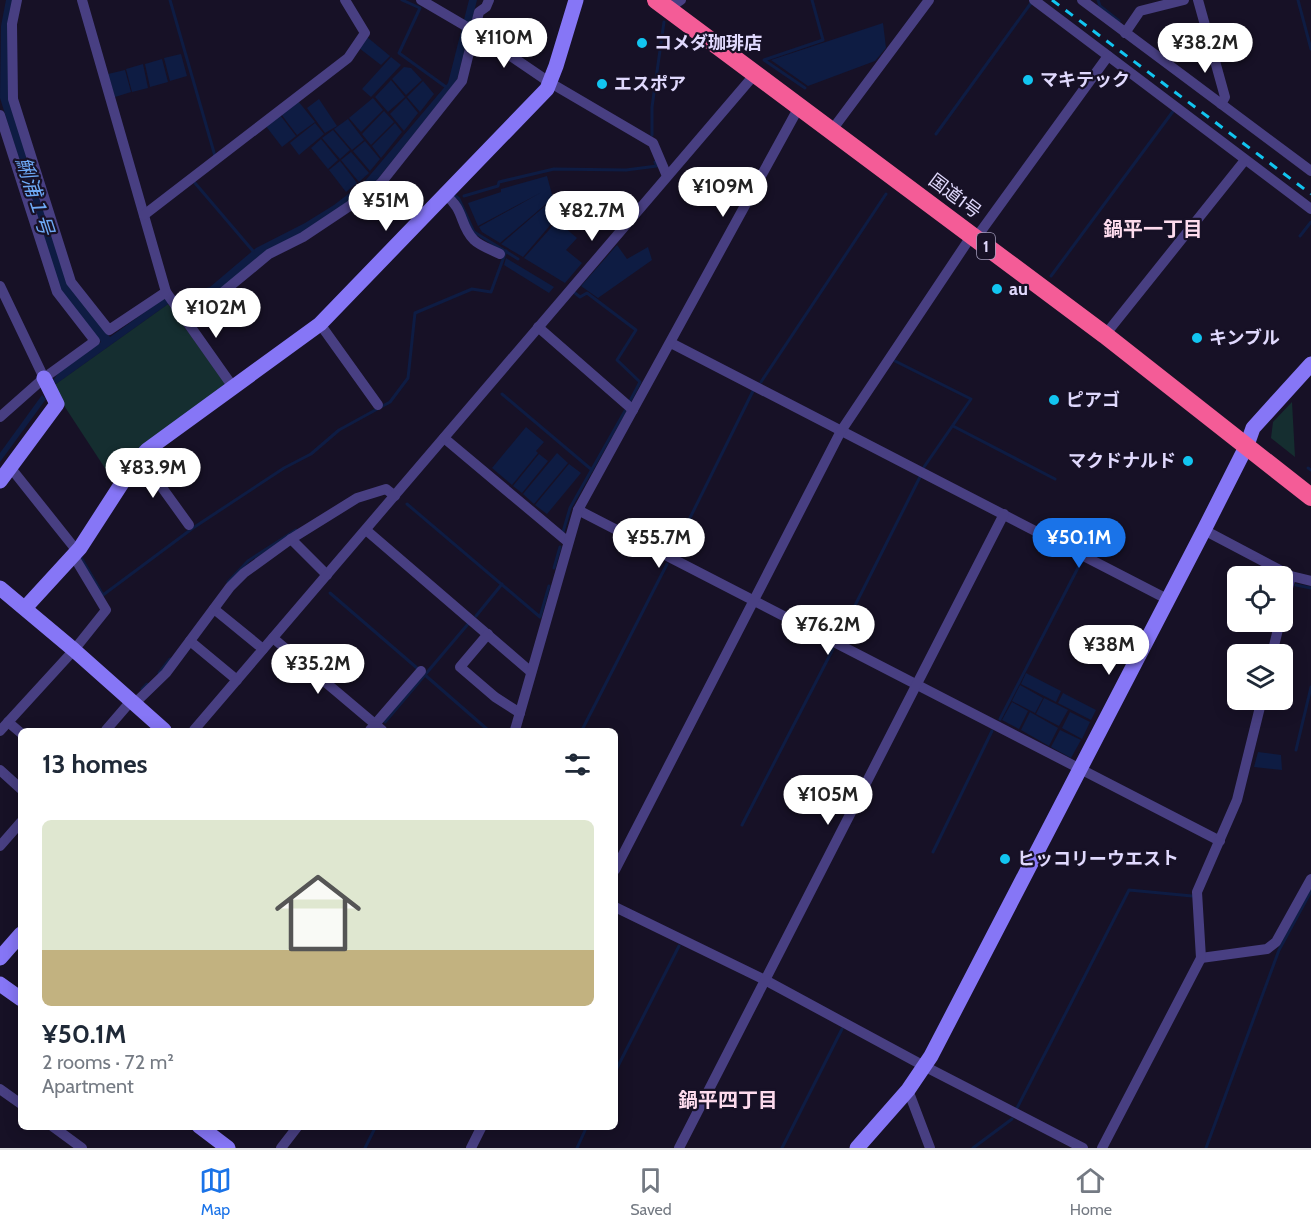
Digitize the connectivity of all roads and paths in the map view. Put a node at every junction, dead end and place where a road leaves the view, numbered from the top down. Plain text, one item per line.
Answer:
1 (17, 0) edge
2 (82, 0) edge
3 (345, 0) edge
4 (421, 0) edge
5 (489, 0) edge
6 (576, 0) edge
7 (929, 0) edge
8 (1034, 0) edge
9 (1082, 0) edge
10 (1184, 0) edge
11 (1198, 0) edge
12 (668, 3) edge
13 (474, 31) junction
14 (1125, 33) junction
15 (1108, 56) junction
16 (755, 74) junction
17 (549, 82) junction
18 (1221, 104) junction
19 (799, 107) junction
20 (0, 114) edge
21 (831, 130) junction
22 (1245, 160) junction
23 (1311, 171) edge
24 (667, 176) junction
25 (445, 195) junction
26 (1311, 209) edge
27 (144, 215) junction
28 (974, 237) junction
29 (500, 254) dead end
30 (0, 286) edge
31 (166, 292) junction
32 (176, 308) junction
33 (320, 324) junction
34 (538, 327) junction
35 (1105, 335) junction
36 (671, 343) junction
37 (1311, 364) edge
38 (44, 378) junction
39 (233, 387) junction
40 (378, 405) dead end
41 (633, 410) junction
42 (0, 417) edge
43 (841, 430) junction
44 (444, 438) junction
45 (1246, 445) junction
46 (140, 457) junction
47 (10, 467) junction
48 (0, 481) edge
49 (395, 496) junction
50 (1311, 497) edge
51 (578, 510) junction
52 (1004, 514) junction
53 (189, 525) dead end
54 (366, 530) junction
55 (1204, 530) junction
56 (291, 539) junction
57 (568, 542) junction
58 (75, 553) junction
59 (1272, 566) edge
60 (327, 575) junction
61 (1293, 576) edge
62 (1311, 581) edge
63 (0, 588) edge
64 (1167, 600) junction
65 (754, 602) junction
66 (25, 608) junction
67 (214, 609) junction
68 (488, 634) junction
69 (273, 638) junction
70 (190, 641) junction
71 (263, 649) junction
72 (74, 650) junction
73 (421, 671) dead end
74 (531, 672) junction
75 (237, 680) junction
76 (916, 685) junction
77 (132, 702) junction
78 (1259, 710) edge
79 (520, 713) junction
80 (8, 722) junction
81 (108, 728) edge
82 (162, 728) edge
83 (196, 728) edge
84 (375, 728) edge
85 (377, 728) edge
86 (516, 728) edge
87 (18, 730) edge
88 (0, 731) edge
89 (1080, 769) junction
90 (0, 771) edge
91 (18, 786) edge
92 (18, 825) edge
93 (1220, 841) junction
94 (0, 846) edge
95 (618, 864) edge
96 (1311, 879) edge
97 (618, 908) edge
98 (18, 937) edge
99 (0, 958) edge
100 (1201, 958) junction
101 (765, 980) junction
102 (0, 984) edge
103 (18, 997) edge
104 (924, 1066) junction
105 (0, 1089) edge
106 (908, 1090) junction
107 (18, 1102) edge
108 (57, 1130) edge
109 (204, 1130) edge
110 (295, 1130) edge
111 (480, 1130) edge
112 (82, 1148) edge
113 (228, 1148) edge
114 (281, 1148) edge
115 (471, 1148) edge
116 (679, 1148) edge
117 (857, 1148) edge
118 (930, 1148) edge
119 (1083, 1148) edge
120 (1102, 1148) edge

1 - 31 street
2 - 27 street
3 - 27 street
4 - 13 street
5 - 13 street
6 - 17 street
7 - 21 street
8 - 15 street
9 - 14 street
10 - 14 street
11 - 18 street
12 - 16 highway, 国道1号 / 1
13 - 17 street
13 - 32 street
14 - 18 street
15 - 22 street
15 - 28 street
16 - 19 highway, 国道1号 / 1
16 - 24 street
17 - 24 street
17 - 25 street
18 - 23 street
19 - 21 highway, 国道1号 / 1
19 - 36 street
20 - 38 street
21 - 28 highway, 国道1号 / 1
22 - 26 street
22 - 35 street
24 - 34 street
25 - 29 street
25 - 33 street
27 - 31 street
28 - 35 highway, 国道1号 / 1
28 - 43 street
30 - 38 street
31 - 32 street
32 - 39 street
33 - 39 street
33 - 40 street
34 - 41 street
34 - 44 street
35 - 45 highway, 国道1号 / 1
36 - 41 street
36 - 43 street
37 - 45 street
38 - 42 street
38 - 47 street
39 - 46 street
41 - 51 street
43 - 52 street
43 - 65 street
44 - 49 street
44 - 57 street
45 - 50 highway, 国道1号 / 1
45 - 55 street
46 - 53 street
46 - 58 street
47 - 48 street
47 - 58 street
49 - 54 street
49 - 56 street
51 - 57 street
51 - 65 street
52 - 64 street
52 - 76 street
54 - 60 street
54 - 68 street
55 - 59 street
55 - 64 street
56 - 60 street
56 - 67 street
57 - 74 street
58 - 66 street
58 - 72 street
60 - 69 street
61 - 62 street
63 - 66 street
64 - 89 street
65 - 76 street
65 - 95 street
66 - 72 street
67 - 70 street
67 - 71 street
68 - 74 street
68 - 79 street
69 - 71 street
69 - 84 street
70 - 75 street
70 - 77 street
71 - 75 street
72 - 77 street
72 - 80 street
73 - 85 street
74 - 79 street
75 - 83 street
76 - 89 street
76 - 101 street
77 - 81 street
77 - 82 street
78 - 93 street
79 - 86 street
80 - 87 street
80 - 88 street
89 - 93 street
89 - 104 street
90 - 91 street
92 - 94 street
93 - 100 street
96 - 100 street
97 - 101 street
98 - 99 street
100 - 120 street
101 - 104 street
101 - 116 street
102 - 103 street
104 - 106 street
104 - 119 street
105 - 107 street
106 - 117 street
106 - 118 street
108 - 112 street
109 - 113 street
110 - 114 street
111 - 115 street

